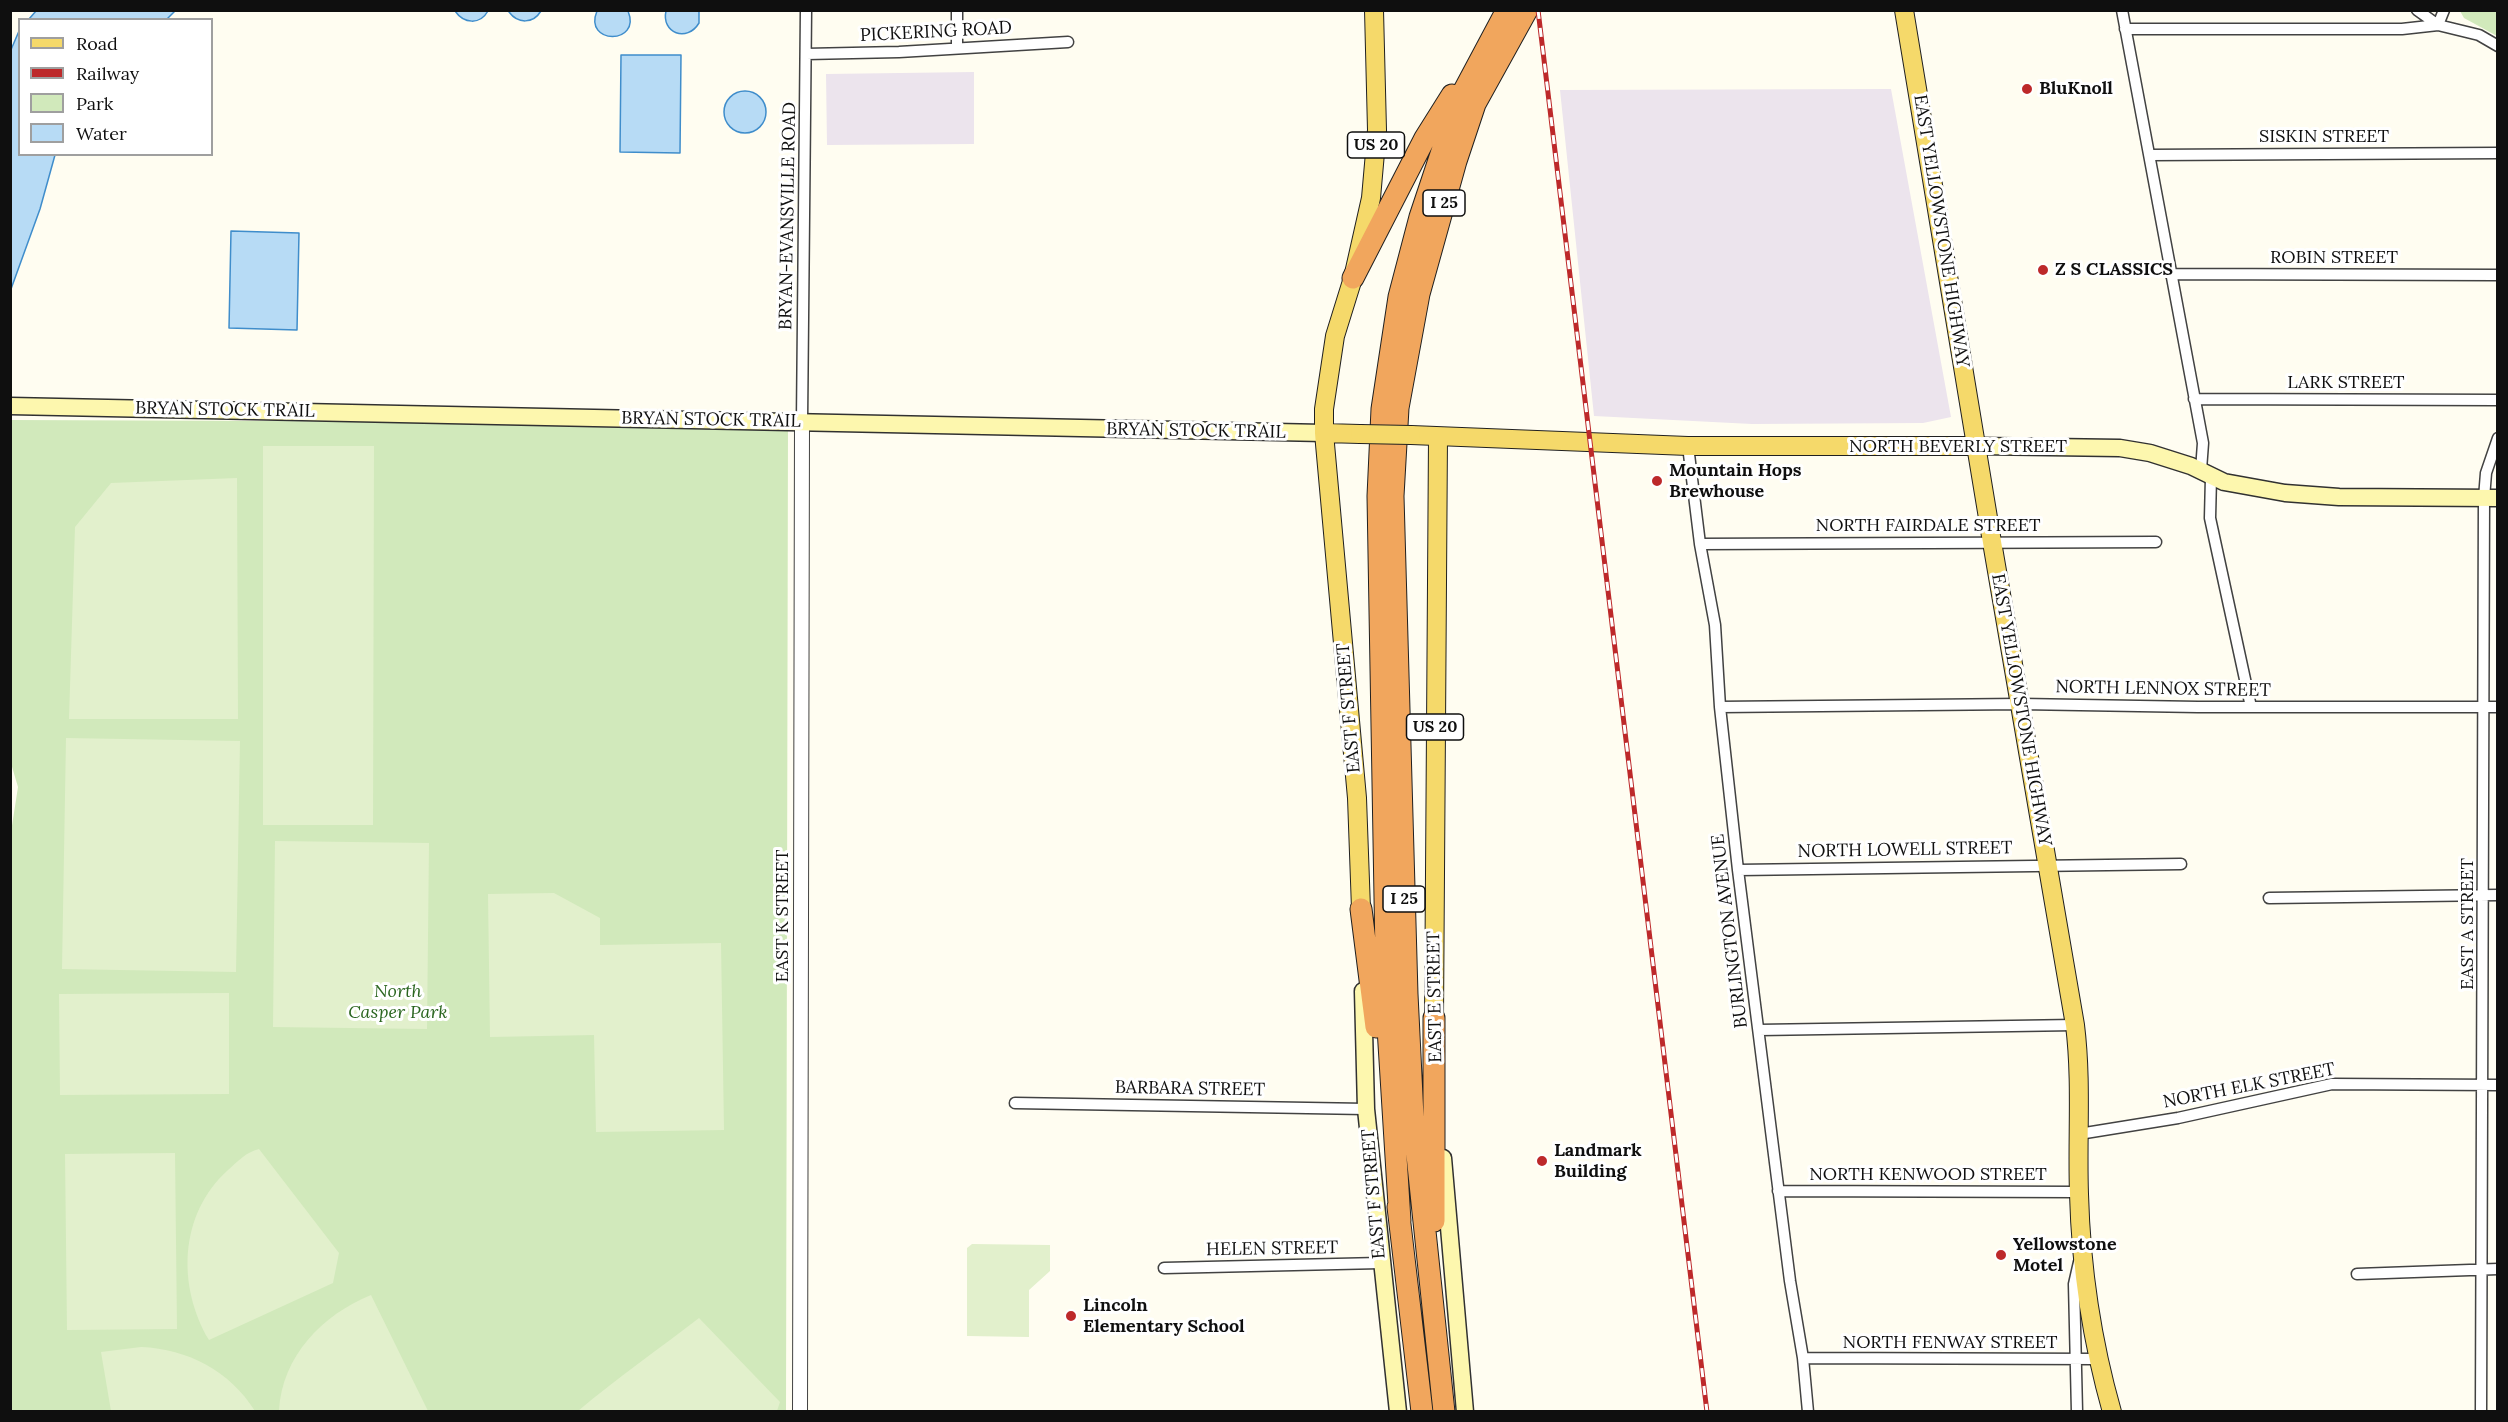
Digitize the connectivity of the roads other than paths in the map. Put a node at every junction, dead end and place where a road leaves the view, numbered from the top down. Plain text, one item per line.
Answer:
1 (806, 10) edge
2 (957, 10) edge
3 (1374, 10) edge
4 (1506, 10) edge
5 (1527, 10) edge
6 (1904, 10) edge
7 (2122, 10) edge
8 (2417, 10) edge
9 (2444, 10) edge
10 (2438, 25) junction
11 (2126, 29) junction
12 (1068, 42) dead end
13 (2498, 46) edge
14 (957, 47) junction
15 (806, 54) junction
16 (2498, 153) edge
17 (2150, 155) junction
18 (2170, 274) junction
19 (2498, 275) edge
20 (1353, 278) junction
21 (2194, 399) junction
22 (2498, 400) edge
23 (11, 406) edge
24 (802, 421) junction
25 (1324, 434) junction
26 (1411, 435) joint
27 (1438, 437) junction
28 (2498, 438) edge
29 (1688, 446) junction
30 (1978, 446) junction
31 (2206, 474) junction
32 (2491, 498) edge
33 (1992, 542) junction
34 (2156, 542) dead end
35 (1700, 544) junction
36 (2020, 704) junction
37 (1720, 707) junction
38 (2251, 707) junction
39 (2484, 707) junction
40 (2498, 707) edge
41 (2048, 864) junction
42 (2181, 864) dead end
43 (1738, 870) junction
44 (2484, 895) junction
45 (2498, 895) edge
46 (2270, 898) dead end
47 (1361, 909) junction
48 (1434, 1018) junction
49 (2075, 1025) junction
50 (1759, 1030) junction
51 (2498, 1084) edge
52 (2483, 1085) junction
53 (1015, 1103) dead end
54 (1366, 1109) junction
55 (2079, 1134) junction
56 (1778, 1191) junction
57 (2078, 1192) junction
58 (1400, 1221) junction
59 (2081, 1253) junction
60 (1380, 1263) junction
61 (1164, 1268) dead end
62 (2483, 1269) junction
63 (2498, 1269) edge
64 (2357, 1274) dead end
65 (1431, 1302) junction
66 (1803, 1358) junction
67 (2097, 1359) junction
68 (2076, 1360) junction
69 (2111, 1411) edge
70 (800, 1412) edge
71 (1398, 1412) edge
72 (1422, 1412) edge
73 (1444, 1412) edge
74 (1465, 1412) edge
75 (1808, 1412) edge
76 (2077, 1412) edge
77 (2481, 1412) edge

1 - 15 street, BRYAN-EVANSVILLE ROAD
2 - 14 street
3 - 20 main road, EAST F STREET / US 20
4 - 20 highway
4 - 58 highway, I 25
5 - 65 highway, I 25
6 - 30 main road, EAST YELLOWSTONE HIGHWAY
7 - 11 street
8 - 10 street
9 - 10 street
10 - 11 street
10 - 13 street
11 - 17 street
12 - 14 street, PICKERING ROAD
14 - 15 street, PICKERING ROAD
15 - 24 street, BRYAN-EVANSVILLE ROAD
16 - 17 street, SISKIN STREET
17 - 18 street
18 - 19 street, ROBIN STREET
18 - 21 street
20 - 25 main road, EAST F STREET
21 - 22 street, LARK STREET
21 - 31 street
23 - 24 main road, BRYAN STOCK TRAIL
24 - 25 main road, BRYAN STOCK TRAIL
24 - 70 street, EAST K STREET
25 - 26 main road, BRYAN STOCK TRAIL, bridge
25 - 47 main road, EAST F STREET
26 - 27 main road, NORTH BEVERLY STREET
27 - 29 main road, NORTH BEVERLY STREET
27 - 48 main road, EAST E STREET / US 20
28 - 32 street, EAST A STREET
29 - 30 main road, NORTH BEVERLY STREET
29 - 35 street, BURLINGTON AVENUE
30 - 31 main road, NORTH BEVERLY STREET
30 - 33 main road, EAST YELLOWSTONE HIGHWAY
31 - 32 main road, NORTH BEVERLY STREET
31 - 38 street
32 - 39 street, EAST A STREET
33 - 34 street, NORTH FAIRDALE STREET
33 - 35 street, NORTH FAIRDALE STREET
33 - 36 main road, EAST YELLOWSTONE HIGHWAY
35 - 37 street, BURLINGTON AVENUE
36 - 37 street, NORTH LENNOX STREET
36 - 38 street, NORTH LENNOX STREET
36 - 41 main road, EAST YELLOWSTONE HIGHWAY
37 - 43 street, BURLINGTON AVENUE
38 - 39 street, NORTH LENNOX STREET
39 - 40 street, NORTH LENNOX STREET
39 - 44 street, EAST A STREET
41 - 42 street, NORTH LOWELL STREET
41 - 43 street, NORTH LOWELL STREET
41 - 49 main road, EAST YELLOWSTONE HIGHWAY
43 - 50 street, BURLINGTON AVENUE
44 - 45 street
44 - 46 street
44 - 52 street, EAST A STREET
47 - 54 main road, EAST F STREET
47 - 58 highway
48 - 65 highway, US 20
48 - 74 main road, EAST E STREET
49 - 50 street
49 - 55 main road, EAST YELLOWSTONE HIGHWAY
50 - 56 street, BURLINGTON AVENUE
51 - 52 street, NORTH ELK STREET
52 - 55 street, NORTH ELK STREET
52 - 62 street, EAST A STREET
53 - 54 street, BARBARA STREET
54 - 60 main road, EAST F STREET
55 - 57 main road, EAST YELLOWSTONE HIGHWAY
56 - 57 street, NORTH KENWOOD STREET
56 - 66 street, BURLINGTON AVENUE
57 - 59 main road, EAST YELLOWSTONE HIGHWAY
58 - 72 highway, I 25
59 - 67 main road, EAST YELLOWSTONE HIGHWAY
59 - 68 street
60 - 61 street, HELEN STREET
60 - 71 main road, EAST F STREET
62 - 63 street
62 - 64 street
62 - 77 street, EAST A STREET
65 - 73 highway, I 25
66 - 68 street, NORTH FENWAY STREET
66 - 75 street, BURLINGTON AVENUE
67 - 68 street, NORTH FENWAY STREET
67 - 69 main road, EAST YELLOWSTONE HIGHWAY
68 - 76 street

